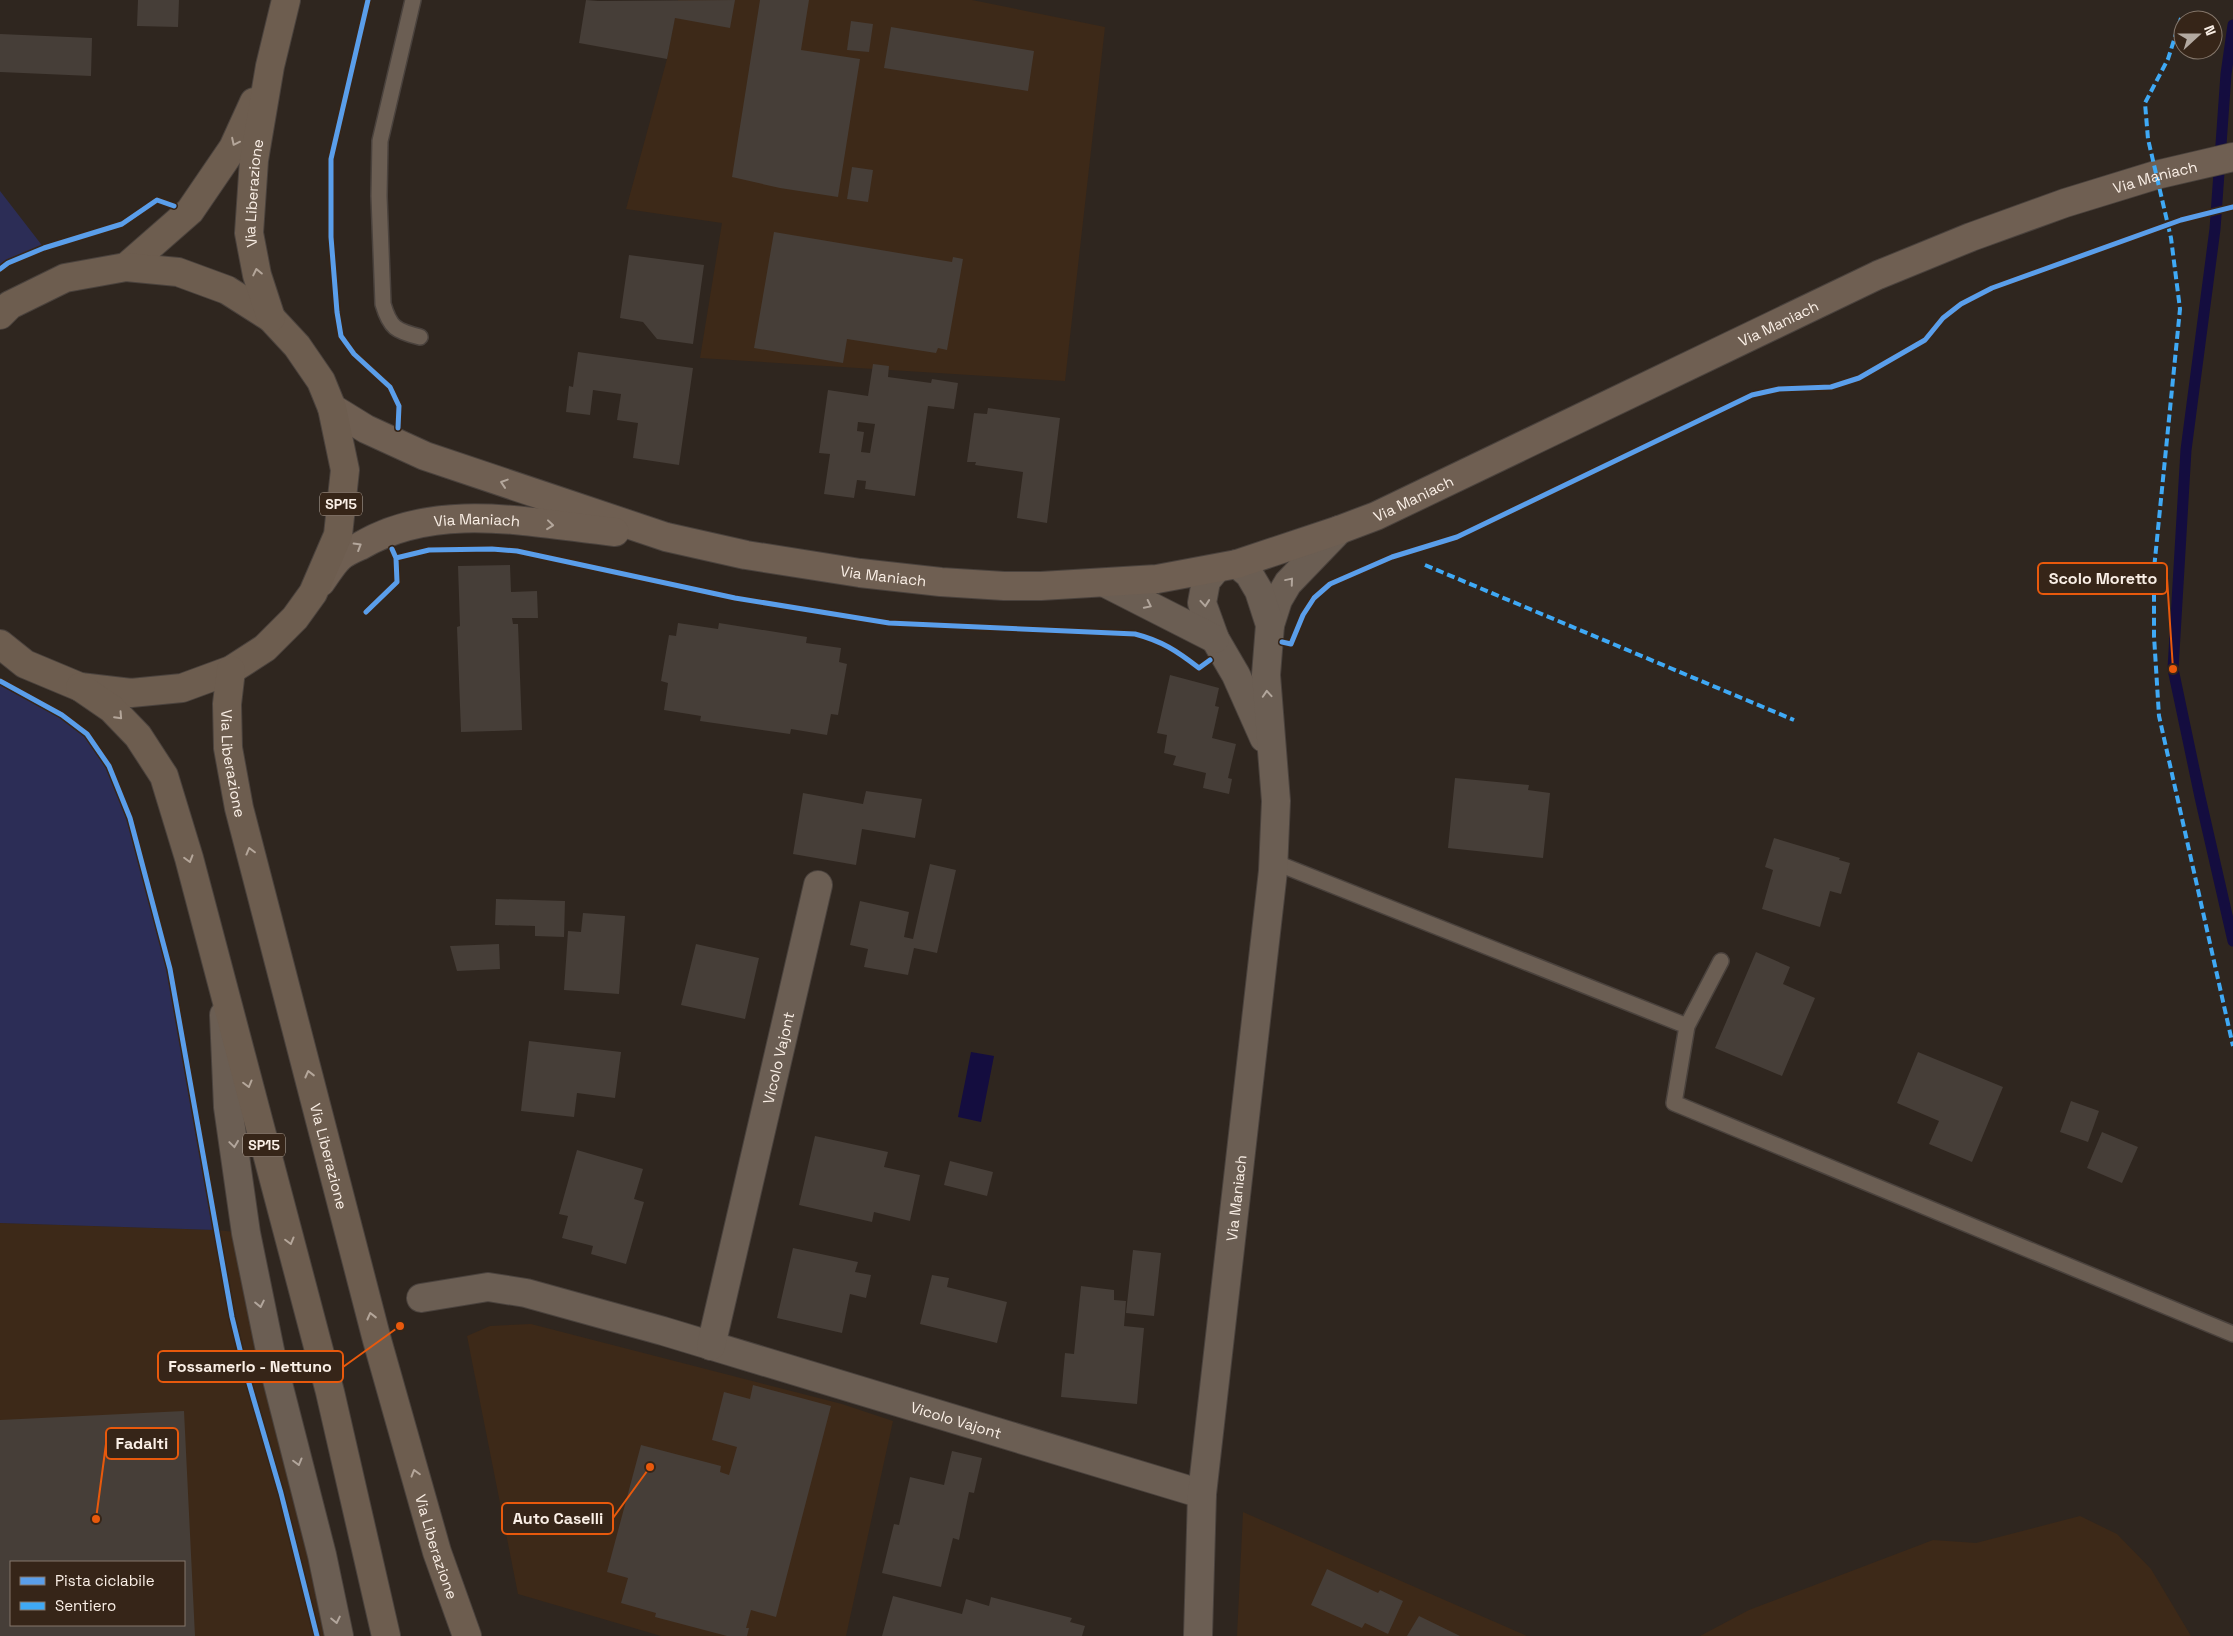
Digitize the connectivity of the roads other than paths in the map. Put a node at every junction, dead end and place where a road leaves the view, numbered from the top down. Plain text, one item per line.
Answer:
1 (286, 0) edge
2 (413, 0) edge
3 (270, 66) junction
4 (2233, 158) edge
5 (126, 267) junction
6 (0, 315) edge
7 (271, 318) junction
8 (420, 337) dead end
9 (332, 408) junction
10 (1339, 530) junction
11 (666, 537) junction
12 (1227, 566) junction
13 (1105, 583) junction
14 (313, 594) junction
15 (1270, 624) junction
16 (1215, 640) junction
17 (0, 644) edge
18 (231, 670) junction
19 (80, 687) junction
20 (1274, 760) junction
21 (1274, 862) junction
22 (818, 886) dead end
23 (1720, 961) dead end
24 (223, 991) junction
25 (1687, 1026) junction
26 (421, 1298) dead end
27 (2233, 1334) edge
28 (711, 1346) junction
29 (1202, 1494) junction
30 (339, 1636) edge
31 (386, 1636) edge
32 (467, 1636) edge
33 (1198, 1636) edge

1 - 3 main road, Via Liberazione / SP15
2 - 8 lane
3 -> 5 main road, Via Liberazione / SP15
7 -> 3 main road, Via Liberazione / SP15
4 - 10 main road, Via Maniach
5 - 6 main road, SP15
5 - 7 main road, SP15
7 - 9 main road, SP15
11 -> 9 main road, Via Maniach
9 - 14 main road, SP15
10 - 12 main road, Via Maniach
15 -> 10 street, Via Maniach
11 - 13 main road, Via Maniach
14 -> 11 main road, Via Maniach
12 - 13 main road, Via Maniach
12 - 15 street, Via Maniach
12 -> 16 street, Via Maniach
13 -> 16 street, Via Maniach
14 - 18 main road, SP15
20 -> 15 street, Via Maniach
16 - 20 street, Via Maniach
17 - 19 main road, SP15
18 - 19 main road, SP15
32 -> 18 main road, Via Liberazione
19 -> 24 main road, SP15
20 - 21 street, Via Maniach
21 - 25 lane
21 - 29 street, Via Maniach
22 - 28 street, Vicolo Vajont
23 - 25 lane
24 -> 30 street
24 -> 31 main road, SP15
25 - 27 lane
26 - 28 street, Vicolo Vajont
28 - 29 street, Vicolo Vajont
29 - 33 street, Via Maniach

